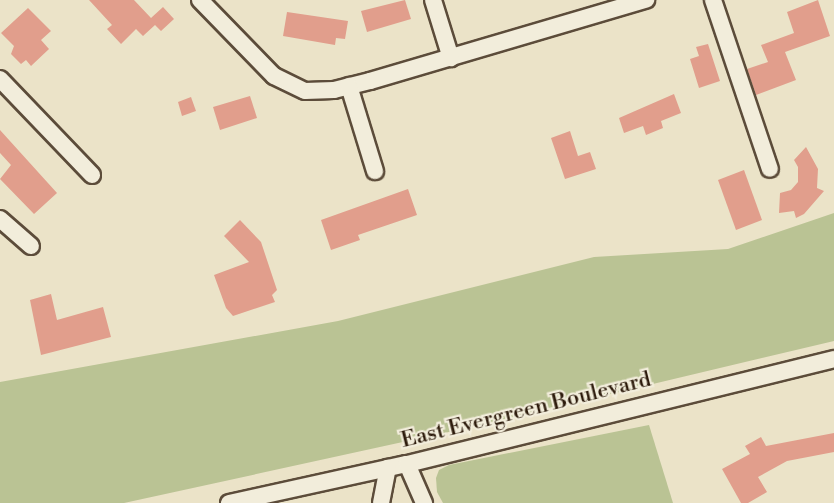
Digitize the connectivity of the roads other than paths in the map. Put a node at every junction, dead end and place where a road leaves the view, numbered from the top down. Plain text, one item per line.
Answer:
1 (200, 0) edge
2 (433, 0) edge
3 (646, 0) edge
4 (713, 0) edge
5 (451, 58) junction
6 (0, 79) edge
7 (349, 86) junction
8 (770, 169) dead end
9 (375, 171) dead end
10 (92, 175) dead end
11 (0, 219) edge
12 (31, 246) dead end
13 (834, 359) edge
14 (407, 464) junction
15 (388, 468) junction
16 (229, 503) edge
17 (381, 503) edge
18 (424, 503) edge

1 - 7 street
2 - 5 street
3 - 5 street
4 - 8 street
5 - 7 street
6 - 10 street
7 - 9 street
11 - 12 street
13 - 14 street, East Evergreen Boulevard
14 - 15 street, East Evergreen Boulevard
14 - 18 street
15 - 16 street, East Evergreen Boulevard
15 - 17 street

